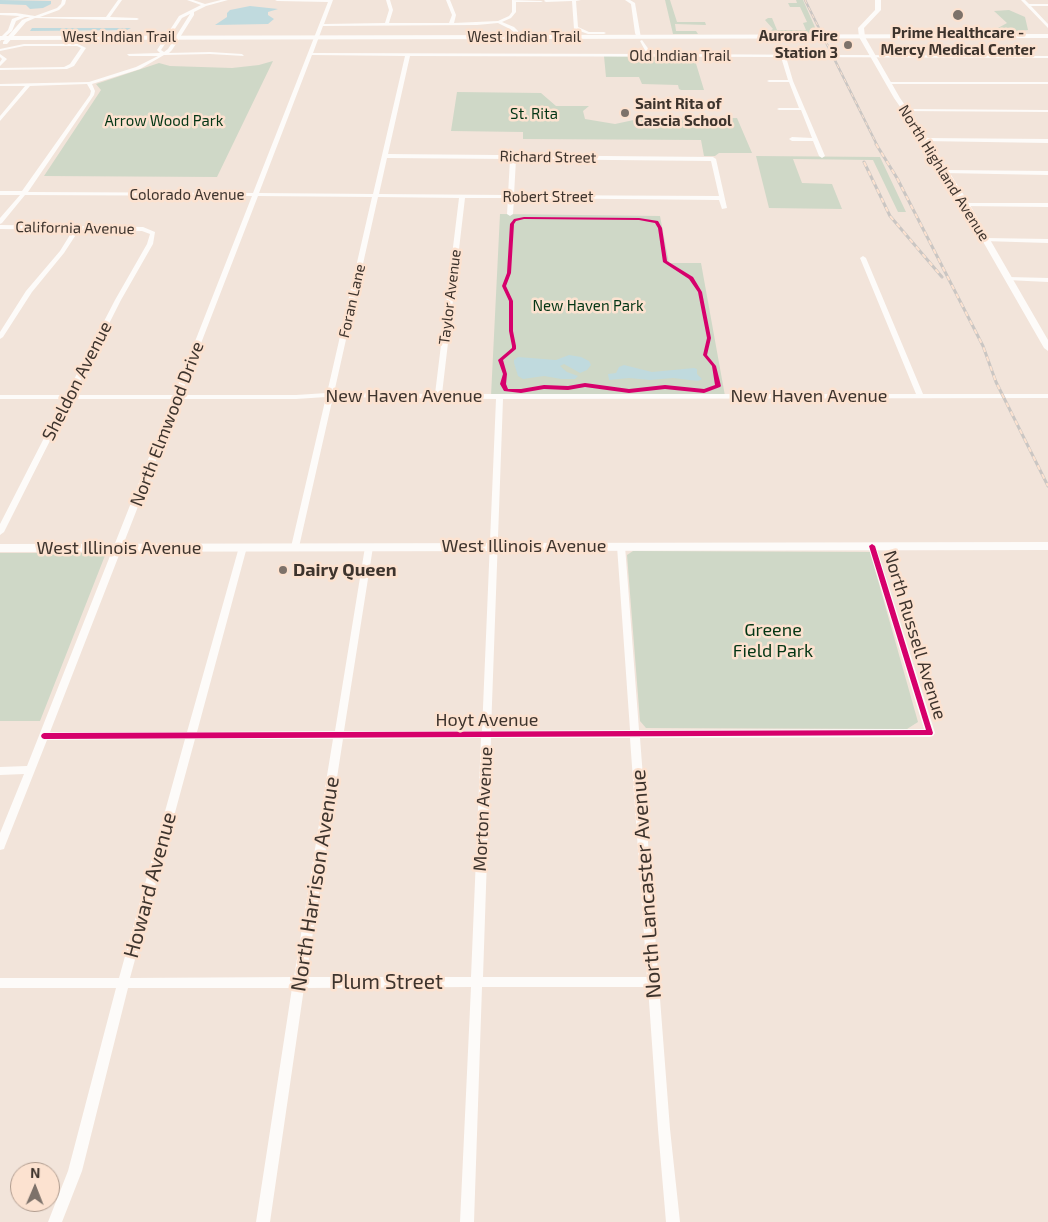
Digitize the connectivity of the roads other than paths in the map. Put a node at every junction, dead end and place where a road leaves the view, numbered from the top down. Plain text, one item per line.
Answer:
1 (64, 0) edge
2 (120, 0) edge
3 (189, 0) edge
4 (226, 0) edge
5 (277, 0) edge
6 (388, 0) edge
7 (448, 0) edge
8 (627, 0) edge
9 (878, 0) edge
10 (1023, 0) edge
11 (331, 1) edge
12 (514, 1) edge
13 (576, 1) edge
14 (205, 5) junction
15 (1028, 5) junction
16 (1048, 5) edge
17 (192, 12) junction
18 (44, 13) junction
19 (0, 14) edge
20 (24, 15) junction
21 (34, 17) junction
22 (106, 19) junction
23 (137, 19) dead end
24 (499, 22) junction
25 (387, 24) junction
26 (451, 24) junction
27 (322, 25) junction
28 (1048, 27) edge
29 (604, 33) dead end
30 (1048, 36) edge
31 (167, 37) junction
32 (177, 37) junction
33 (318, 37) junction
34 (862, 37) junction
35 (1, 38) edge
36 (11, 38) junction
37 (515, 39) junction
38 (640, 39) junction
39 (1, 49) edge
40 (163, 53) junction
41 (311, 54) junction
42 (408, 54) junction
43 (0, 55) edge
44 (129, 55) dead end
45 (242, 55) dead end
46 (514, 55) junction
47 (650, 56) junction
48 (783, 56) junction
49 (874, 57) junction
50 (1048, 57) edge
51 (0, 65) edge
52 (0, 69) edge
53 (769, 81) dead end
54 (791, 82) junction
55 (89, 83) junction
56 (888, 83) junction
57 (1048, 83) edge
58 (0, 85) edge
59 (28, 85) junction
60 (779, 109) dead end
61 (803, 109) junction
62 (905, 110) junction
63 (1048, 111) edge
64 (3, 113) edge
65 (0, 119) edge
66 (792, 139) dead end
67 (815, 140) junction
68 (926, 140) junction
69 (1048, 141) edge
70 (384, 156) junction
71 (822, 156) dead end
72 (513, 157) junction
73 (946, 172) junction
74 (1048, 173) edge
75 (0, 193) edge
76 (24, 194) junction
77 (255, 195) junction
78 (375, 196) junction
79 (510, 196) junction
80 (462, 197) junction
81 (722, 198) junction
82 (966, 205) junction
83 (1048, 205) edge
84 (724, 208) dead end
85 (510, 214) dead end
86 (0, 222) edge
87 (0, 227) edge
88 (77, 228) junction
89 (150, 231) joint
90 (986, 240) junction
91 (1048, 241) edge
92 (863, 258) dead end
93 (1009, 280) junction
94 (1048, 280) edge
95 (0, 337) edge
96 (1048, 348) edge
97 (330, 395) junction
98 (438, 396) junction
99 (920, 396) junction
100 (1048, 396) edge
101 (0, 397) edge
102 (69, 397) junction
103 (177, 397) junction
104 (500, 397) junction
105 (0, 532) edge
106 (494, 546) junction
107 (621, 546) junction
108 (872, 546) junction
109 (1048, 546) edge
110 (243, 547) junction
111 (295, 547) junction
112 (369, 547) junction
113 (0, 548) edge
114 (118, 548) junction
115 (930, 733) joint
116 (635, 734) junction
117 (339, 735) junction
118 (486, 735) junction
119 (44, 736) junction
120 (191, 736) junction
121 (30, 770) junction
122 (0, 771) edge
123 (0, 846) edge
124 (476, 982) junction
125 (654, 982) junction
126 (123, 983) junction
127 (299, 983) junction
128 (0, 984) edge
129 (55, 1222) edge
130 (263, 1222) edge
131 (467, 1222) edge
132 (673, 1222) edge

1 - 18 street
2 - 22 street
3 - 14 street
4 - 14 street
5 - 11 street
6 - 25 street
7 - 26 street
8 - 38 street
9 - 34 street
10 - 15 street
11 - 27 street, North Elmwood Drive
12 - 13 street
12 - 24 street
13 - 29 street
14 - 17 street
15 - 16 street
15 - 28 street
17 - 31 street
17 - 32 street
18 - 20 street
18 - 21 street
19 - 20 street
20 - 21 street
20 - 35 street
21 - 22 street
21 - 36 street
22 - 23 street
24 - 26 street
24 - 37 street
25 - 26 street
25 - 27 street
27 - 33 street, North Elmwood Drive
30 - 34 main road, West Indian Trail
31 - 32 main road, West Indian Trail
31 - 36 main road, West Indian Trail
31 - 40 street
32 - 33 main road, West Indian Trail
32 - 40 street
33 - 37 main road, West Indian Trail
33 - 41 street, North Elmwood Drive
34 - 38 main road, West Indian Trail
34 - 49 street, North Highland Avenue
35 - 36 main road, West Indian Trail
36 - 39 street
37 - 38 main road, West Indian Trail
37 - 46 street
38 - 47 street
39 - 52 street
40 - 44 street
40 - 45 street
40 - 55 street
41 - 42 street, Old Indian Trail
41 - 77 street, North Elmwood Drive
42 - 46 street, Old Indian Trail
42 - 70 street, Foran Lane
43 - 51 street
46 - 47 street, Old Indian Trail
47 - 48 street, Old Indian Trail
48 - 49 street, Old Indian Trail
48 - 54 street
49 - 50 street, Old Indian Trail
49 - 56 street, North Highland Avenue
53 - 54 street
54 - 61 street
55 - 59 street
55 - 76 street
56 - 57 street
56 - 62 street, North Highland Avenue
58 - 59 street
59 - 64 street
60 - 61 street
61 - 67 street
62 - 63 street
62 - 68 street, North Highland Avenue
64 - 65 street
66 - 67 street
67 - 71 street
68 - 69 street
68 - 73 street, North Highland Avenue
70 - 72 street, Richard Street
70 - 78 street, Foran Lane
72 - 79 street
72 - 81 street, Richard Street
73 - 74 street
73 - 82 street, North Highland Avenue
75 - 76 street, Colorado Avenue
76 - 77 street, Colorado Avenue
76 - 86 street
77 - 78 street, Colorado Avenue
77 - 103 street, North Elmwood Drive
78 - 80 street, Robert Street
78 - 97 street, Foran Lane
79 - 80 street, Robert Street
79 - 81 street, Robert Street
79 - 85 street
80 - 98 street, Taylor Avenue
81 - 84 street
82 - 83 street
82 - 90 street, North Highland Avenue
87 - 88 street, California Avenue
88 - 89 street, California Avenue
88 - 95 street
89 - 102 street, Sheldon Avenue
90 - 91 street
90 - 93 street, North Highland Avenue
92 - 99 street
93 - 94 street
93 - 96 street, North Highland Avenue
97 - 98 street, New Haven Avenue
97 - 103 street, New Haven Avenue
97 - 111 street, Foran Lane
98 - 104 street, New Haven Avenue
99 - 100 street, New Haven Avenue
99 - 104 street, New Haven Avenue
101 - 102 street, New Haven Avenue
102 - 103 street, New Haven Avenue
102 - 105 street, Sheldon Avenue
103 - 114 street, North Elmwood Drive
104 - 106 street, Morton Avenue
106 - 107 main road, West Illinois Avenue
106 - 112 main road, West Illinois Avenue
106 - 118 street, Morton Avenue
107 - 108 main road, West Illinois Avenue
107 - 116 street, North Lancaster Avenue
108 - 109 main road, West Illinois Avenue
108 - 115 street, North Russell Avenue
110 - 111 main road, West Illinois Avenue
110 - 114 main road, West Illinois Avenue
110 - 120 street, Howard Avenue
111 - 112 main road, West Illinois Avenue
112 - 117 street, North Harrison Avenue
113 - 114 main road, West Illinois Avenue
114 - 119 street, North Elmwood Drive
115 - 116 street, Hoyt Avenue
116 - 118 street, Hoyt Avenue
116 - 125 street, North Lancaster Avenue
117 - 118 street, Hoyt Avenue
117 - 120 street, Hoyt Avenue
117 - 127 street, North Harrison Avenue
118 - 124 street, Morton Avenue
119 - 120 street, Hoyt Avenue
119 - 121 street, North Elmwood Drive
120 - 126 street, Howard Avenue
121 - 122 street
121 - 123 street, North Elmwood Drive
124 - 125 street, Plum Street
124 - 127 street, Plum Street
124 - 131 street, Morton Avenue
125 - 132 street, North Lancaster Avenue
126 - 127 street, Plum Street
126 - 128 street, Plum Street
126 - 129 street, Howard Avenue
127 - 130 street, North Harrison Avenue

